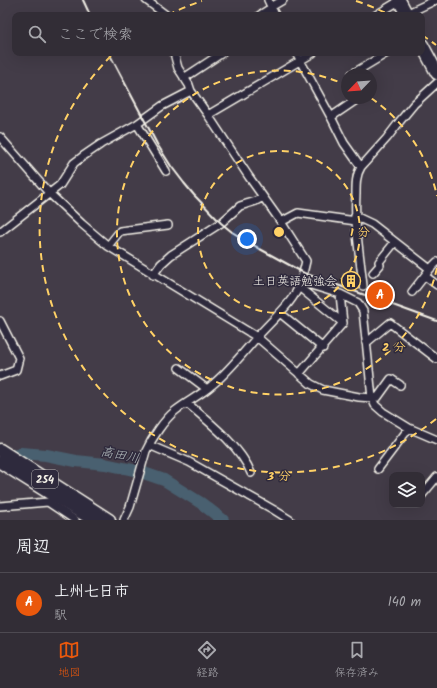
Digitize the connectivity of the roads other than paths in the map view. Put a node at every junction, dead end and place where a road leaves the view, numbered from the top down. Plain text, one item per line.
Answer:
1 (146, 0) edge
2 (283, 0) edge
3 (436, 0) edge
4 (399, 1) edge
5 (270, 5) edge
6 (162, 12) edge
7 (381, 12) edge
8 (404, 12) edge
9 (412, 12) edge
10 (425, 51) edge
11 (175, 56) edge
12 (217, 56) edge
13 (298, 56) edge
14 (308, 56) edge
15 (382, 56) edge
16 (300, 61) junction
17 (362, 68) edge
18 (437, 73) edge
19 (184, 78) junction
20 (437, 83) edge
21 (191, 91) junction
22 (350, 104) edge
23 (208, 115) junction
24 (331, 117) junction
25 (138, 124) junction
26 (0, 136) edge
27 (361, 167) junction
28 (166, 171) dead end
29 (49, 193) junction
30 (263, 197) junction
31 (356, 218) junction
32 (281, 222) junction
33 (168, 226) dead end
34 (0, 232) edge
35 (395, 242) junction
36 (108, 246) junction
37 (437, 262) edge
38 (428, 272) junction
39 (373, 273) dead end
40 (153, 274) junction
41 (300, 284) junction
42 (437, 285) edge
43 (364, 286) dead end
44 (412, 292) dead end
45 (340, 294) junction
46 (280, 312) junction
47 (0, 321) edge
48 (343, 323) junction
49 (257, 337) junction
50 (366, 344) junction
51 (323, 348) junction
52 (437, 359) edge
53 (179, 368) dead end
54 (299, 374) junction
55 (0, 376) edge
56 (400, 385) dead end
57 (207, 389) junction
58 (372, 398) junction
59 (187, 403) junction
60 (409, 428) junction
61 (437, 440) edge
62 (147, 448) junction
63 (0, 450) edge
64 (0, 462) edge
65 (378, 469) dead end
66 (251, 473) dead end
67 (437, 477) edge
68 (425, 491) edge
69 (0, 506) edge
70 (86, 516) edge
71 (109, 520) edge
72 (124, 520) edge
73 (290, 520) edge

1 - 6 street
2 - 5 street
3 - 9 street
4 - 7 street
4 - 8 highway
10 - 18 highway
11 - 19 street
12 - 19 street
13 - 16 street
14 - 16 street
15 - 17 street
16 - 23 street
16 - 24 street
19 - 21 street
20 - 27 street
21 - 23 street
21 - 25 street
22 - 24 street
23 - 30 street
24 - 27 street
25 - 28 street
25 - 29 street
26 - 29 street
27 - 31 street
29 - 34 street
29 - 36 street
30 - 32 street
30 - 40 street
31 - 32 street
31 - 35 street
31 - 43 street
32 - 41 street
33 - 36 street
35 - 38 street
35 - 39 street
36 - 40 street
37 - 38 street
38 - 42 street
38 - 44 street
40 - 49 street
41 - 45 street
41 - 46 street
41 - 48 street
45 - 48 street
45 - 50 street
46 - 49 street
46 - 51 street
47 - 55 street
48 - 51 street
49 - 54 street
49 - 57 street
50 - 52 street
50 - 58 street
51 - 54 street
53 - 57 street
54 - 58 street
56 - 58 street
57 - 59 street
58 - 60 street
59 - 62 street
59 - 66 street
60 - 61 street
60 - 65 street
62 - 72 street
62 - 73 street
63 - 70 highway, 254
64 - 70 highway, 254
67 - 68 street
69 - 70 street
70 - 71 highway, 254

